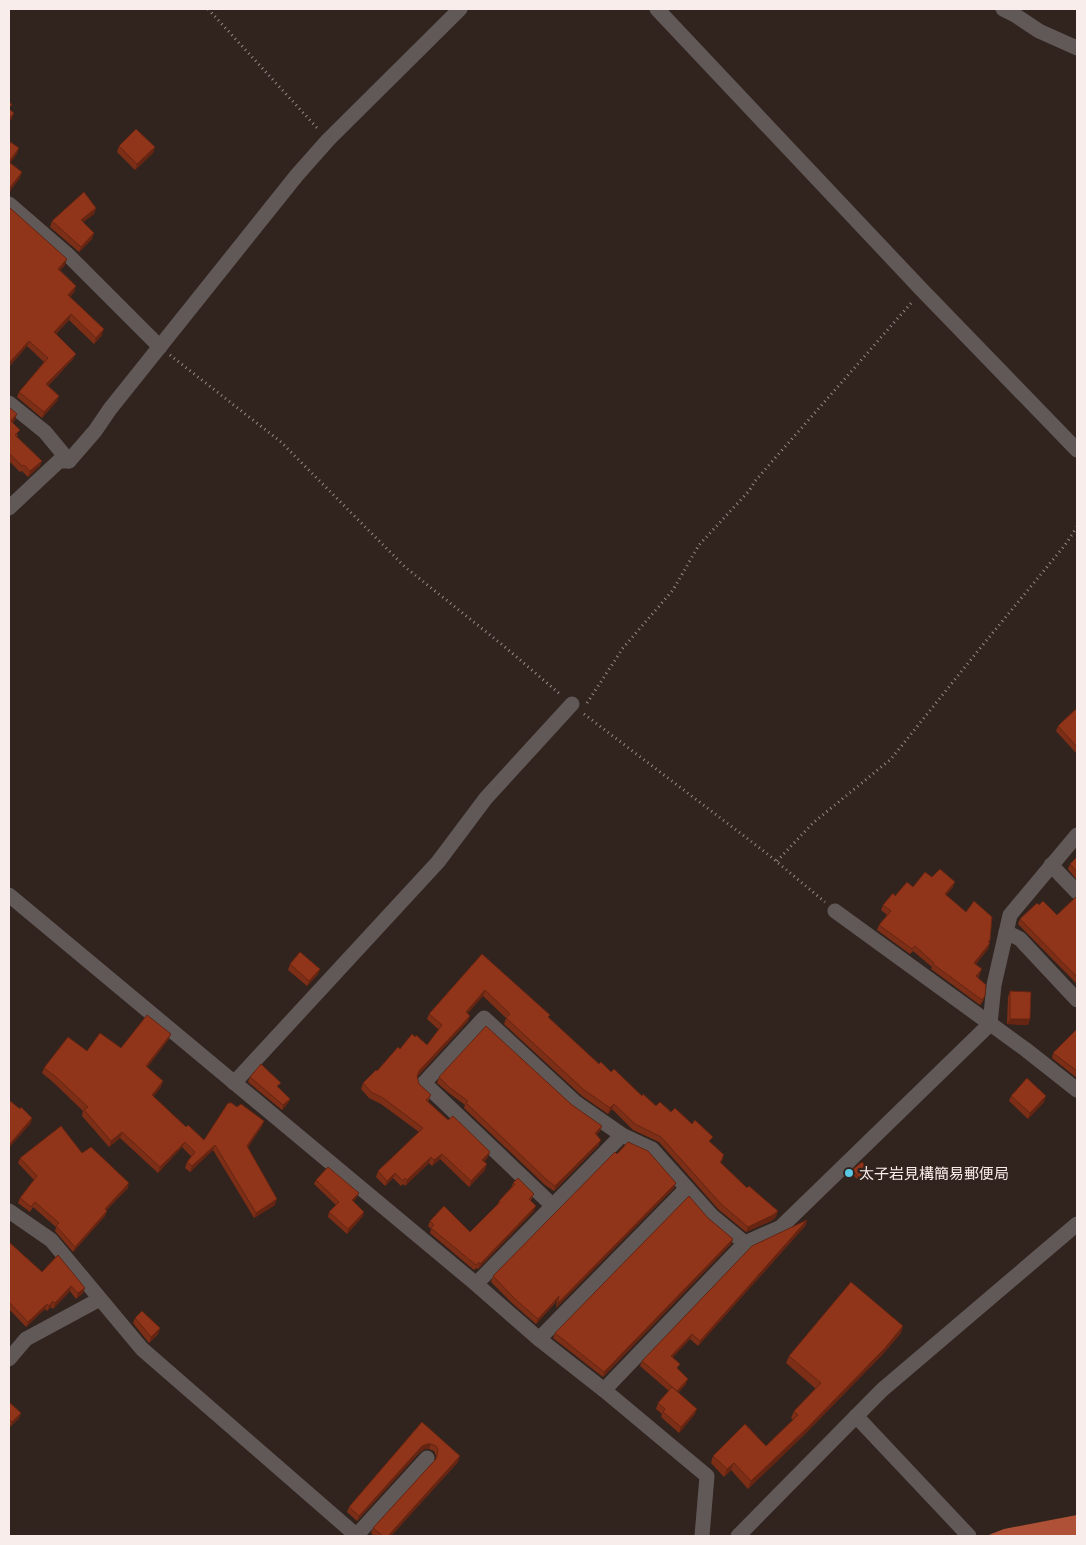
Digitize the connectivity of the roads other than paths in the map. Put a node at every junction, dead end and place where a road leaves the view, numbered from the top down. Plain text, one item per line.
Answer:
1 (460, 9) edge
2 (657, 9) edge
3 (1003, 9) edge
4 (1077, 48) edge
5 (9, 204) edge
6 (160, 347) junction
7 (9, 402) edge
8 (1077, 450) edge
9 (69, 462) junction
10 (9, 508) edge
11 (576, 708) road end
12 (1077, 835) edge
13 (1051, 865) junction
14 (1077, 892) edge
15 (9, 895) edge
16 (835, 911) road end
17 (1006, 932) junction
18 (1077, 1000) edge
19 (990, 1024) junction
20 (234, 1083) junction
21 (1077, 1090) edge
22 (622, 1135) junction
23 (687, 1188) junction
24 (552, 1205) junction
25 (9, 1211) edge
26 (1077, 1224) edge
27 (745, 1243) junction
28 (476, 1284) junction
29 (100, 1299) junction
30 (539, 1339) junction
31 (9, 1359) edge
32 (604, 1390) junction
33 (856, 1416) junction
34 (427, 1458) dead end
35 (356, 1536) edge
36 (702, 1536) edge
37 (738, 1536) edge
38 (969, 1536) edge

1 - 6 street
2 - 8 street
3 - 4 street
5 - 6 street
6 - 9 street
7 - 9 street
9 - 10 street
11 - 20 street
12 - 13 street
13 - 14 street
13 - 17 street
15 - 20 street
16 - 19 street
17 - 18 street
17 - 19 street
19 - 21 street
19 - 27 street
20 - 28 street
22 - 23 street
22 - 24 street
22 - 24 street
23 - 27 street
23 - 30 street
24 - 28 street
25 - 29 street
26 - 33 street
27 - 32 street
28 - 30 street
29 - 31 street
29 - 35 street
30 - 32 street
32 - 36 street
33 - 37 street
33 - 38 street
34 - 35 street

